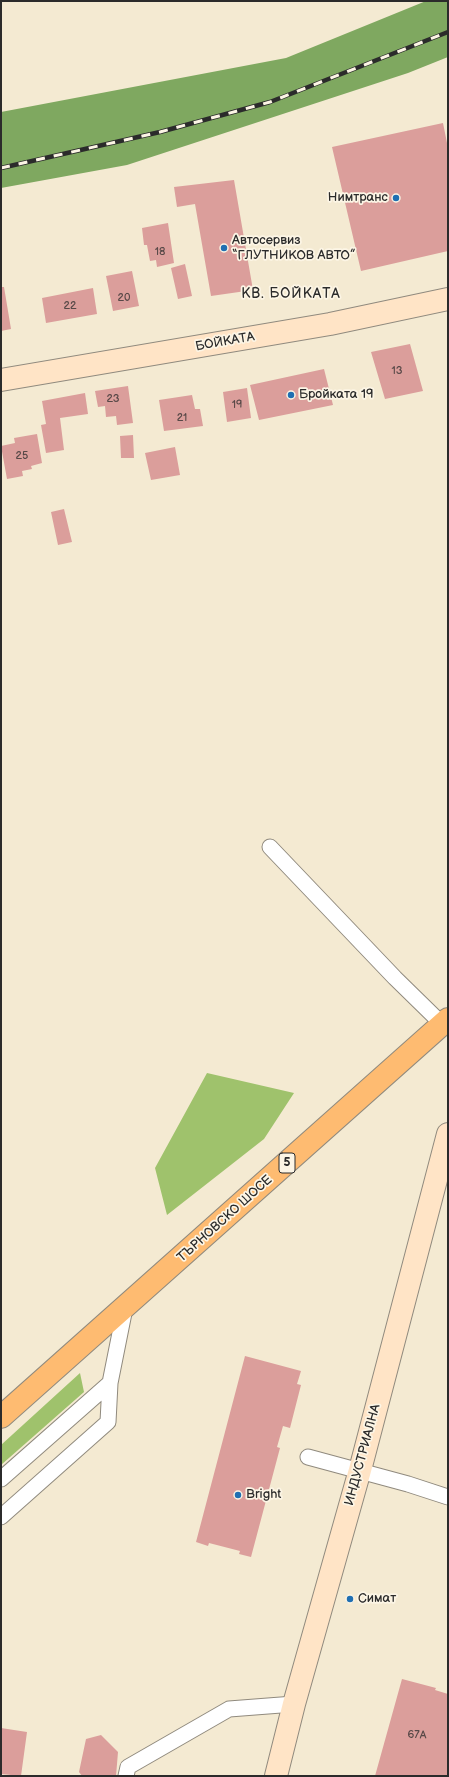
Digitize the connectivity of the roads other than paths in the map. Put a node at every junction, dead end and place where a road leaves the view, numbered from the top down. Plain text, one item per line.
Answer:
1 (448, 299) edge
2 (1, 380) edge
3 (270, 847) dead end
4 (446, 1025) edge
5 (448, 1134) edge
6 (125, 1308) junction
7 (110, 1384) junction
8 (1, 1417) edge
9 (308, 1457) dead end
10 (360, 1470) junction
11 (1, 1479) edge
12 (448, 1497) edge
13 (1, 1517) edge
14 (294, 1704) junction
15 (126, 1776) edge
16 (276, 1776) edge

1 - 2 main road, БОЙКАТА
3 - 4 lane
4 - 6 main road, ТЪРНОВСКО ШОСЕ / 5
5 - 10 main road, ИНДУСТРИАЛНА
6 - 7 lane
6 - 8 main road, ТЪРНОВСКО ШОСЕ / 5
7 - 11 lane
7 - 13 lane
9 - 10 lane
10 - 12 lane
10 - 14 main road, ИНДУСТРИАЛНА
14 - 15 lane
14 - 16 main road, ИНДУСТРИАЛНА

